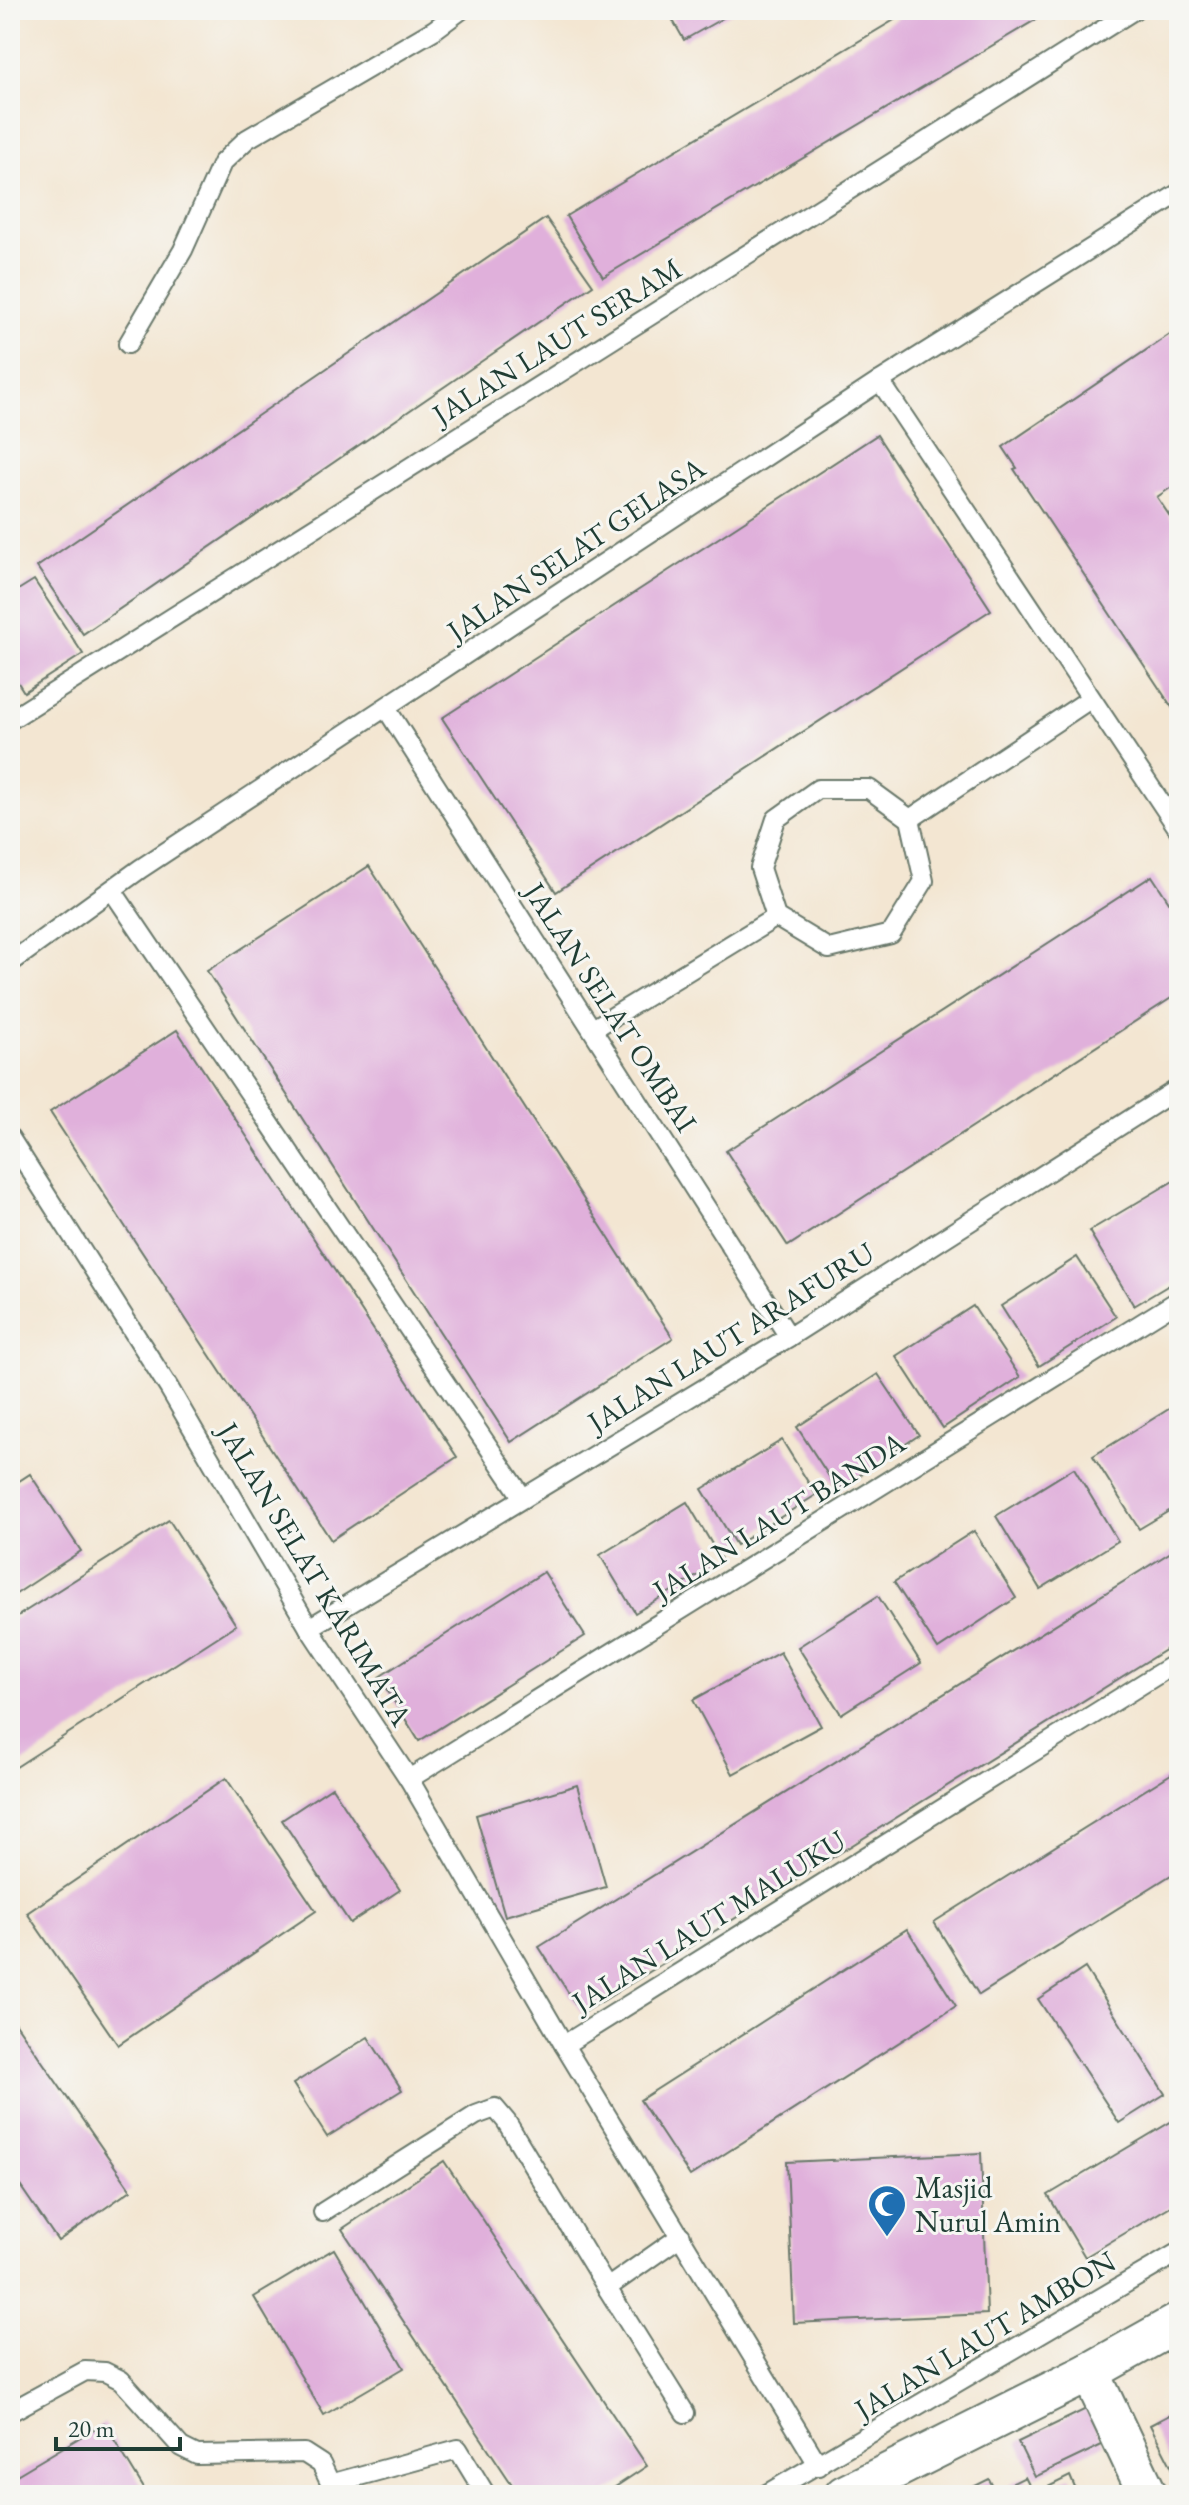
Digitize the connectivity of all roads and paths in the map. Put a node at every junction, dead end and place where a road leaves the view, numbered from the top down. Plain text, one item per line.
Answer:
1 (461, 10) edge
2 (1134, 10) edge
3 (1179, 193) edge
4 (128, 344) dead end
5 (880, 381) junction
6 (1090, 699) junction
7 (386, 708) junction
8 (10, 720) edge
9 (910, 819) junction
10 (1179, 830) edge
11 (112, 890) junction
12 (776, 917) junction
13 (10, 963) edge
14 (593, 1029) junction
15 (1179, 1088) edge
16 (10, 1138) edge
17 (1179, 1300) edge
18 (789, 1337) junction
19 (523, 1498) junction
20 (309, 1628) junction
21 (1177, 1667) edge
22 (409, 1779) junction
23 (564, 2045) junction
24 (323, 2212) dead end
25 (681, 2236) junction
26 (1179, 2252) edge
27 (607, 2288) junction
28 (1179, 2322) edge
29 (1090, 2372) junction
30 (10, 2412) edge
31 (685, 2413) dead end
32 (819, 2466) junction
33 (333, 2489) edge
34 (486, 2495) edge
35 (765, 2495) edge
36 (844, 2495) edge
37 (1148, 2495) edge

1 - 4 lane
2 - 8 lane, JALAN LAUT SERAM
3 - 5 lane, JALAN SELAT GELASA
5 - 6 lane
5 - 7 lane, JALAN SELAT GELASA
6 - 9 lane
6 - 10 lane
7 - 11 lane, JALAN SELAT GELASA
7 - 14 lane, JALAN SELAT OMBAI
9 - 12 lane
9 - 12 lane
11 - 13 lane, JALAN SELAT GELASA
11 - 19 lane
12 - 14 lane
14 - 18 lane, JALAN SELAT OMBAI
15 - 18 lane, JALAN LAUT ARAFURU
16 - 20 lane, JALAN SELAT KARIMATA
17 - 22 lane, JALAN LAUT BANDA
18 - 19 lane, JALAN LAUT ARAFURU
19 - 20 lane, JALAN LAUT ARAFURU
20 - 22 lane, JALAN SELAT KARIMATA
21 - 23 lane, JALAN LAUT MALUKU
22 - 23 lane, JALAN SELAT KARIMATA
23 - 25 lane, JALAN LAUT MALUKU
24 - 27 lane
25 - 27 lane
25 - 32 lane, JALAN LAUT MALUKU
26 - 32 lane, JALAN LAUT AMBON
27 - 31 lane
28 - 29 street
29 - 36 street
29 - 37 street
30 - 33 lane
32 - 35 lane, JALAN LAUT AMBON
33 - 34 lane

